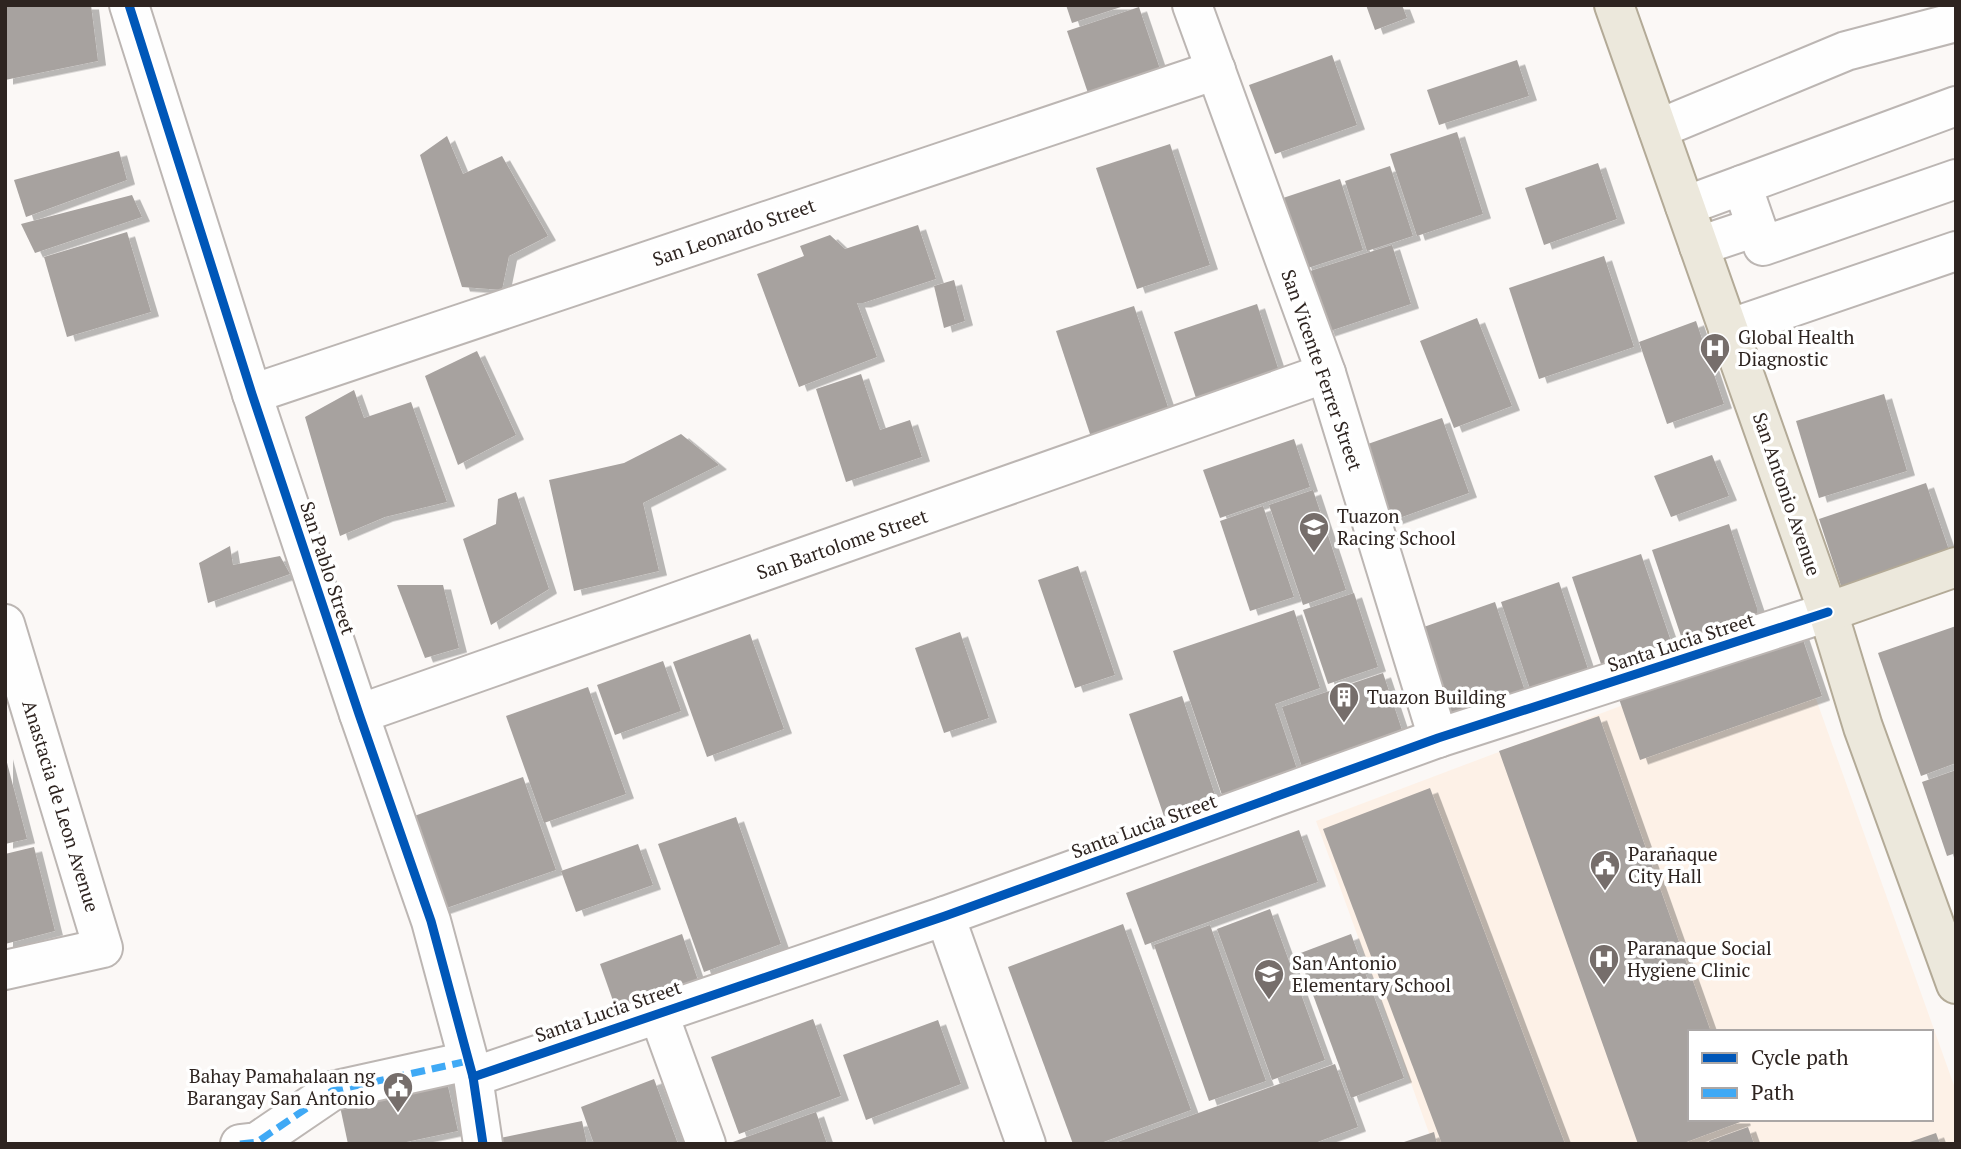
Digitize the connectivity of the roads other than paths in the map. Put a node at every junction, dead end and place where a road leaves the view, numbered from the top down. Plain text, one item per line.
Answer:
1 (129, 5) edge
2 (1192, 5) edge
3 (1614, 5) edge
4 (1956, 22) edge
5 (1216, 70) junction
6 (1956, 106) edge
7 (1658, 129) junction
8 (1956, 179) edge
9 (1742, 185) junction
10 (1685, 206) junction
11 (1756, 227) junction
12 (1699, 246) junction
13 (1956, 251) edge
14 (1728, 329) junction
15 (1326, 373) junction
16 (252, 394) junction
17 (1956, 567) edge
18 (1828, 612) junction
19 (5, 624) edge
20 (17, 701) edge
21 (359, 715) junction
22 (1438, 738) junction
23 (945, 916) junction
24 (5, 970) edge
25 (1956, 984) edge
26 (658, 1012) junction
27 (470, 1069) junction
28 (240, 1144) edge
29 (483, 1144) edge
30 (706, 1144) edge
31 (1026, 1144) edge

1 - 16 street, San Pablo Street
2 - 5 street, San Vicente Ferrer Street
3 - 7 main road, San Antonio Avenue
4 - 7 street
5 - 15 street, San Vicente Ferrer Street
5 - 16 street, San Leonardo Street
6 - 9 street
7 - 10 main road, San Antonio Avenue
8 - 11 street
9 - 10 street
9 - 11 street
10 - 12 main road, San Antonio Avenue
11 - 12 street
12 - 14 main road, San Antonio Avenue
13 - 14 street
14 - 18 main road, San Antonio Avenue
15 - 21 street, San Bartolome Street
15 - 22 street, San Vicente Ferrer Street
16 - 21 street, San Pablo Street
17 - 18 main road, Santa Lucia Street
18 - 22 street, Santa Lucia Street
18 - 25 main road, San Antonio Avenue
19 - 20 street, Anastacia de Leon Avenue
20 - 24 street, Anastacia de Leon Avenue
21 - 27 street, San Pablo Street
22 - 23 street, Santa Lucia Street
23 - 26 street, Santa Lucia Street
23 - 31 street
26 - 27 street, Santa Lucia Street
26 - 30 street
27 - 28 street, Santa Lucia Street
27 - 29 street, San Pablo Street

